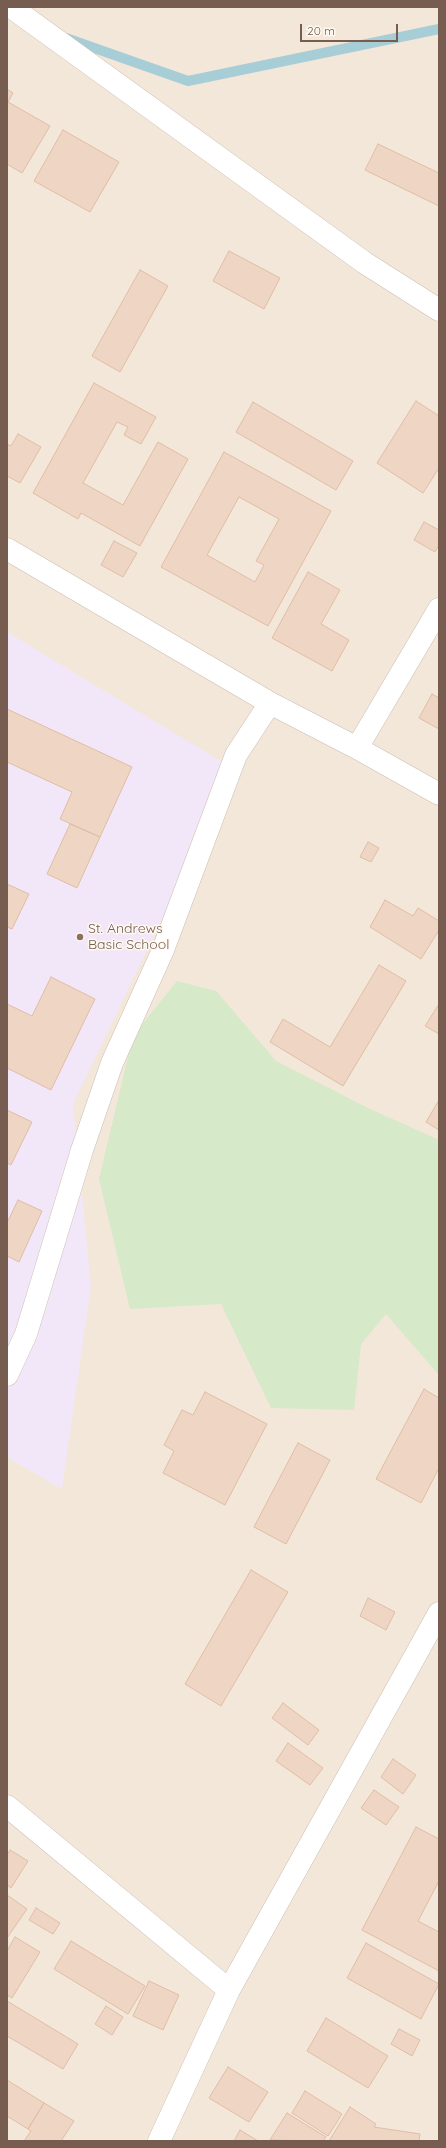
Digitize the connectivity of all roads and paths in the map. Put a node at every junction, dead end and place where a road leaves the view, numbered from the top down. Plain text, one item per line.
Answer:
1 (11, 7) edge
2 (439, 310) edge
3 (7, 549) edge
4 (439, 609) edge
5 (270, 703) junction
6 (357, 748) junction
7 (439, 794) edge
8 (7, 1375) edge
9 (439, 1615) edge
10 (7, 1806) edge
11 (229, 1990) junction
12 (159, 2141) edge

1 - 2 street
3 - 5 street
4 - 6 street
5 - 6 street
5 - 8 street
6 - 7 street
9 - 11 street
10 - 11 street
11 - 12 street

